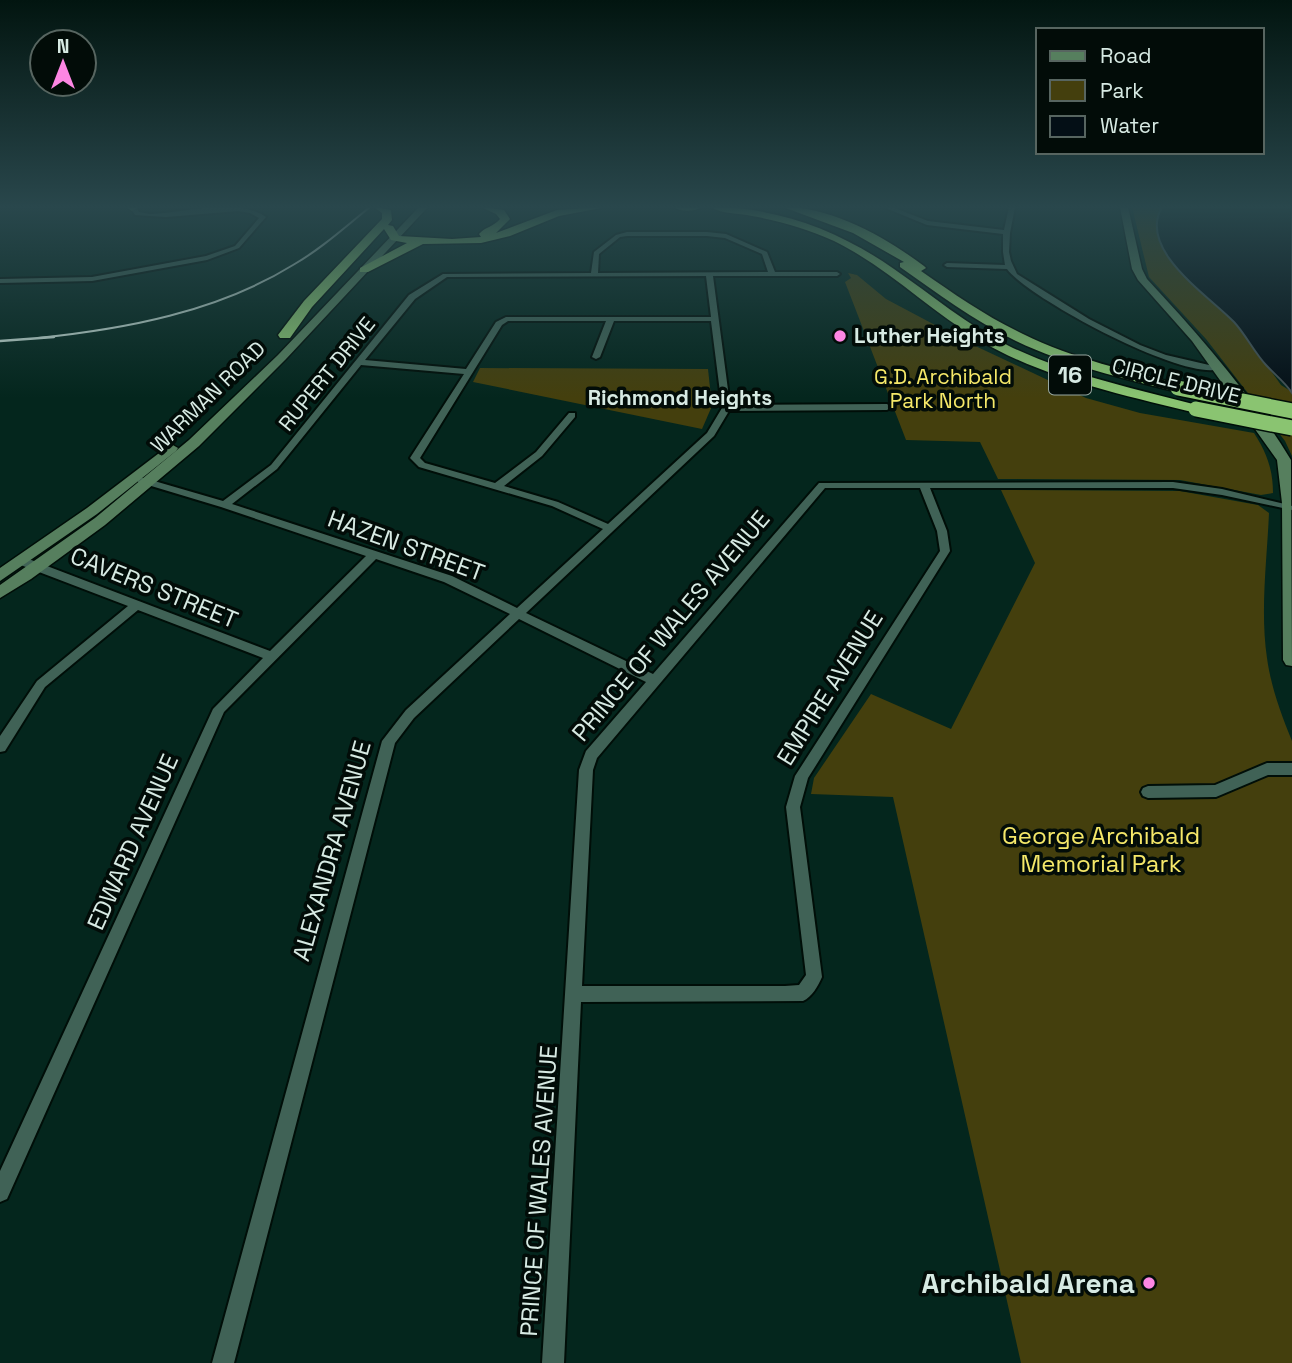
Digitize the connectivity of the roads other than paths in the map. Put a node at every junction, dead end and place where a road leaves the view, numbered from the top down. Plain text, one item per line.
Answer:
1 (142, 271) edge
2 (339, 271) edge
3 (353, 271) edge
4 (363, 271) edge
5 (594, 271) edge
6 (771, 271) edge
7 (887, 271) edge
8 (910, 271) edge
9 (921, 271) edge
10 (1012, 271) edge
11 (1138, 271) edge
12 (594, 274) junction
13 (709, 274) junction
14 (772, 274) junction
15 (837, 274) dead end
16 (0, 281) edge
17 (976, 313) junction
18 (713, 318) junction
19 (611, 319) junction
20 (285, 335) junction
21 (596, 357) dead end
22 (360, 362) junction
23 (1218, 368) junction
24 (468, 372) junction
25 (887, 407) dead end
26 (726, 408) junction
27 (1292, 411) edge
28 (572, 415) dead end
29 (1292, 428) edge
30 (133, 479) junction
31 (149, 482) junction
32 (924, 485) junction
33 (496, 487) junction
34 (225, 505) junction
35 (1289, 508) junction
36 (609, 528) junction
37 (373, 555) junction
38 (22, 561) junction
39 (40, 566) junction
40 (0, 576) edge
41 (0, 593) edge
42 (137, 604) junction
43 (519, 612) junction
44 (270, 656) junction
45 (1292, 660) edge
46 (654, 680) junction
47 (0, 747) edge
48 (1292, 769) edge
49 (1148, 792) dead end
50 (576, 994) junction
51 (0, 1192) edge
52 (223, 1363) edge
53 (553, 1363) edge

1 - 16 street
2 - 20 highway
3 - 20 main road, WARMAN ROAD
4 - 31 main road, WARMAN ROAD
5 - 12 street
6 - 14 street
7 - 29 highway, CIRCLE DRIVE / 16, bridge
8 - 17 highway, CIRCLE DRIVE / 16
9 - 17 highway
10 - 23 street
11 - 23 main road
12 - 13 street, RUPERT DRIVE
12 - 22 street, RUPERT DRIVE
13 - 14 street, RUPERT DRIVE
13 - 18 street
14 - 15 street, RUPERT DRIVE
17 - 27 highway, CIRCLE DRIVE / 16, bridge
18 - 19 street
18 - 26 street
19 - 21 street
19 - 24 street
20 - 30 main road, WARMAN ROAD
22 - 24 street
22 - 34 street, RUPERT DRIVE
23 - 35 main road
24 - 33 street
25 - 26 street
26 - 36 street, ALEXANDRA AVENUE
28 - 33 street
30 - 31 street, HAZEN STREET
30 - 38 main road, WARMAN ROAD
31 - 34 street, HAZEN STREET
31 - 39 main road, WARMAN ROAD
32 - 35 street, PRINCE OF WALES AVENUE
32 - 46 street, PRINCE OF WALES AVENUE
32 - 50 street, EMPIRE AVENUE
33 - 36 street
34 - 37 street, HAZEN STREET
35 - 45 main road
36 - 43 street, ALEXANDRA AVENUE
37 - 43 street, HAZEN STREET
37 - 44 street, EDWARD AVENUE
38 - 39 street, CAVERS STREET
38 - 40 main road, WARMAN ROAD
39 - 41 main road, WARMAN ROAD
39 - 42 street, CAVERS STREET
42 - 44 street, CAVERS STREET
42 - 47 street
43 - 46 street, HAZEN STREET
43 - 52 street, ALEXANDRA AVENUE
44 - 51 street, EDWARD AVENUE
46 - 50 street, PRINCE OF WALES AVENUE
48 - 49 street
50 - 53 street, PRINCE OF WALES AVENUE

